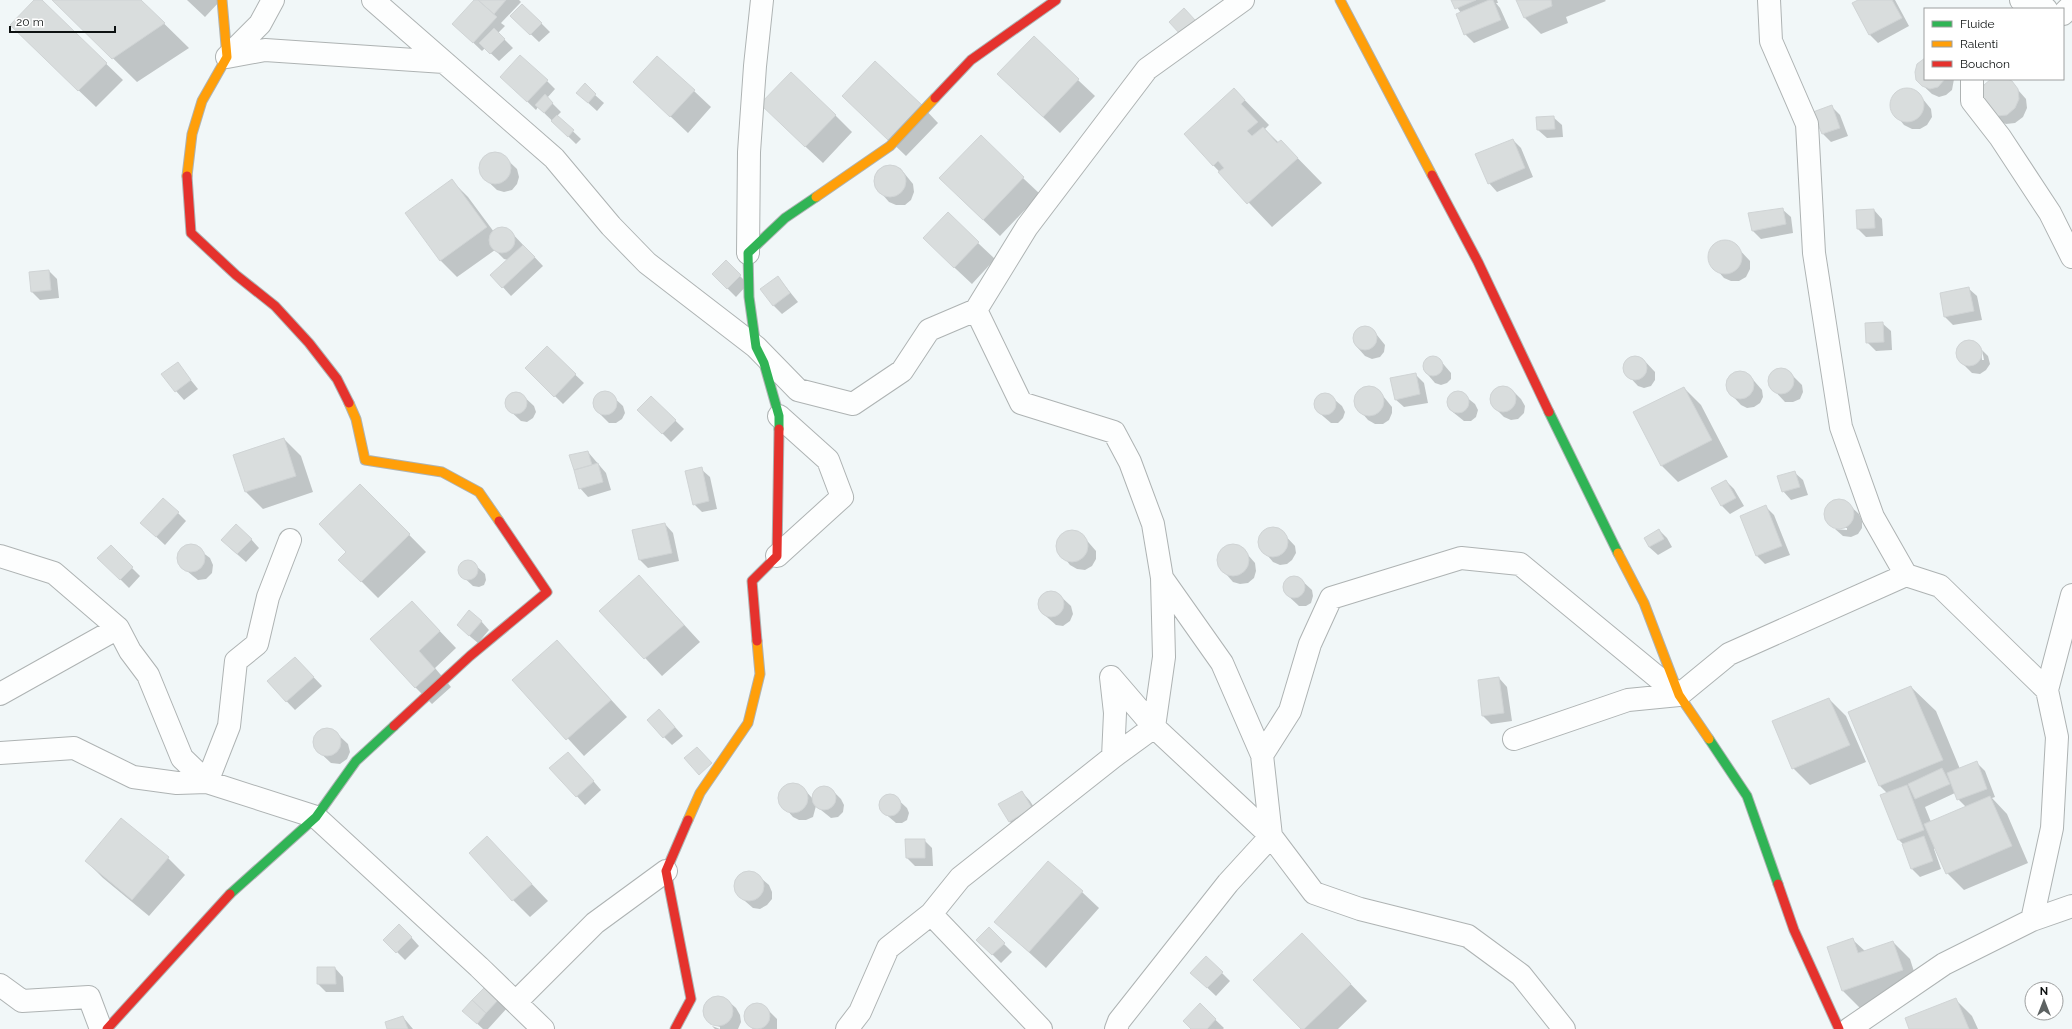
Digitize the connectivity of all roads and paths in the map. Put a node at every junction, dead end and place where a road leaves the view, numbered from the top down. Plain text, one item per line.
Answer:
1 (222, 0) edge
2 (273, 0) edge
3 (373, 0) edge
4 (762, 0) edge
5 (1056, 0) edge
6 (1243, 0) edge
7 (1340, 0) edge
8 (1769, 0) edge
9 (2021, 0) edge
10 (2072, 5) edge
11 (2043, 8) edge
12 (2064, 14) edge
13 (226, 57) junction
14 (444, 62) junction
15 (1972, 80) edge
16 (748, 253) junction
17 (2072, 257) edge
18 (976, 310) junction
19 (756, 347) junction
20 (779, 416) junction
21 (290, 540) dead end
22 (0, 556) edge
23 (777, 556) junction
24 (1906, 575) junction
25 (1162, 578) junction
26 (2072, 595) edge
27 (118, 628) junction
28 (2046, 690) junction
29 (0, 694) edge
30 (1679, 695) junction
31 (1154, 727) junction
32 (1514, 739) dead end
33 (0, 753) edge
34 (1262, 754) junction
35 (1113, 757) junction
36 (207, 782) junction
37 (316, 817) junction
38 (1271, 836) junction
39 (666, 870) junction
40 (2072, 906) edge
41 (931, 914) junction
42 (2032, 920) junction
43 (0, 985) edge
44 (516, 1002) junction
45 (101, 1029) edge
46 (107, 1029) edge
47 (543, 1029) edge
48 (675, 1029) edge
49 (847, 1029) edge
50 (1041, 1029) edge
51 (1116, 1029) edge
52 (1564, 1029) edge
53 (1839, 1029) edge
54 (1849, 1029) edge

1 - 13 street
2 - 13 street
3 - 14 street
4 - 16 street
5 - 16 street
6 - 18 street
7 - 30 street
8 - 24 street
9 - 11 street
10 - 12 street
13 - 14 street
13 - 37 street
14 - 19 street
15 - 17 street
16 - 19 street
18 - 19 street
18 - 25 street
19 - 20 street
20 - 23 street
20 - 23 street
21 - 36 street
22 - 27 street
23 - 39 street
24 - 28 street
24 - 30 street
25 - 31 street
25 - 34 street
26 - 28 street
27 - 29 street
27 - 36 street
28 - 42 street
30 - 32 street
30 - 34 street
30 - 53 street
31 - 35 street
31 - 35 street
31 - 38 street
33 - 36 street
34 - 38 street
35 - 41 street
36 - 37 street
37 - 44 street
37 - 46 street
38 - 51 street
38 - 52 street
39 - 44 street
39 - 48 street
40 - 42 street
41 - 49 street
41 - 50 street
42 - 54 street
43 - 45 street
44 - 47 street

